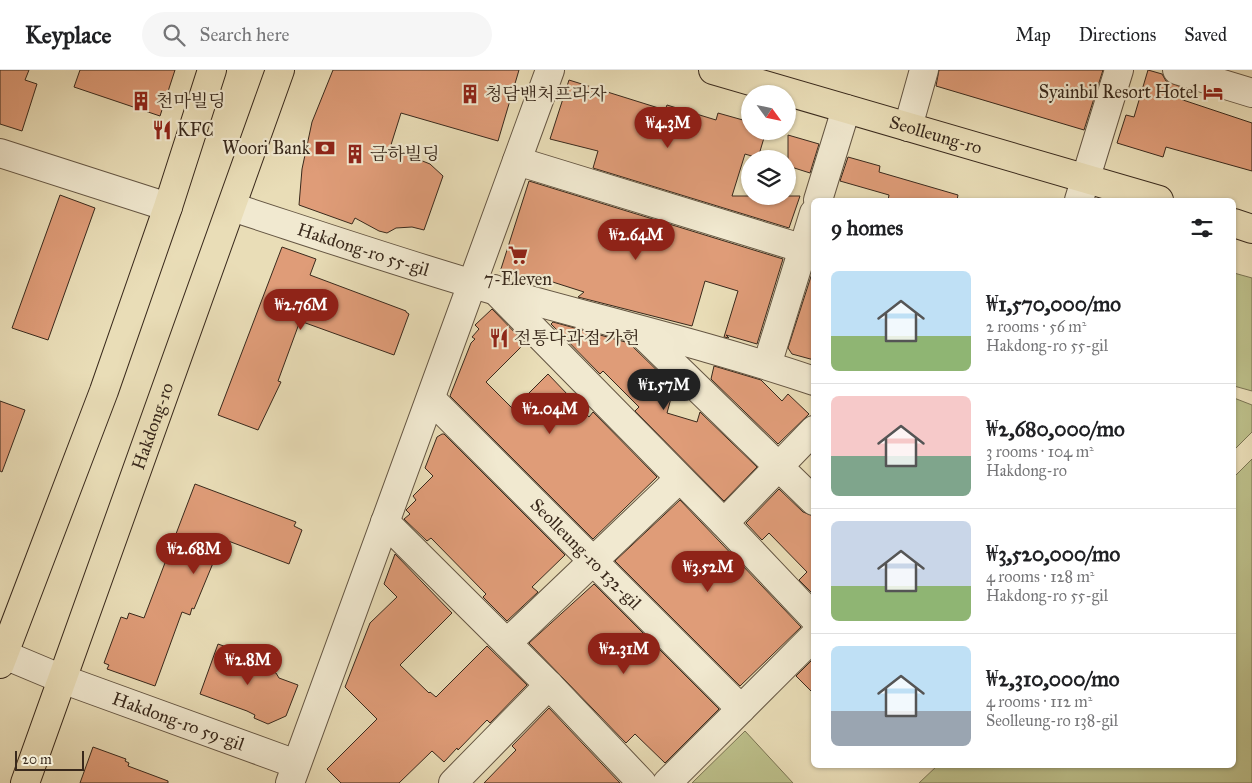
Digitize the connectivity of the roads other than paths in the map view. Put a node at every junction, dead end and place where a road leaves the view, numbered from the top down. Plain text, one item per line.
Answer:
1 (212, 70) edge
2 (280, 70) edge
3 (550, 70) edge
4 (924, 70) edge
5 (1119, 70) edge
6 (1177, 70) edge
7 (725, 72) edge
8 (1252, 92) edge
9 (846, 109) junction
10 (908, 127) junction
11 (0, 153) edge
12 (517, 161) junction
13 (1082, 188) edge
14 (819, 198) edge
15 (1147, 198) edge
16 (168, 207) junction
17 (232, 207) junction
18 (1236, 224) edge
19 (1252, 228) edge
20 (811, 232) edge
21 (808, 251) edge
22 (483, 286) junction
23 (635, 327) junction
24 (766, 365) junction
25 (811, 380) edge
26 (431, 399) junction
27 (811, 433) edge
28 (779, 466) junction
29 (679, 479) junction
30 (811, 498) edge
31 (385, 522) junction
32 (724, 523) junction
33 (592, 561) junction
34 (811, 615) edge
35 (811, 639) edge
36 (507, 643) junction
37 (1, 657) edge
38 (62, 679) junction
39 (549, 685) junction
40 (742, 709) junction
41 (293, 774) edge
42 (25, 783) edge
43 (453, 783) edge
44 (642, 783) edge
45 (667, 783) edge

1 - 16 main road
2 - 17 main road, Hakdong-ro
3 - 12 street
4 - 10 street
5 - 13 street
6 - 8 street
7 - 9 main road, Seolleung-ro
9 - 10 main road, Seolleung-ro
9 - 14 street
10 - 13 main road, Seolleung-ro
11 - 16 street
12 - 21 street
12 - 22 street
13 - 15 main road, Seolleung-ro
16 - 37 main road
17 - 22 street, Hakdong-ro 55-gil
17 - 38 main road, Hakdong-ro
18 - 19 main road
20 - 21 street
21 - 24 street
22 - 23 street, Hakdong-ro 55-gil
22 - 26 street
22 - 29 street, Hakdong-ro 55-gil
23 - 24 street, Hakdong-ro 55-gil
23 - 28 street, Hakdong-ro 55-gil
24 - 25 street, Hakdong-ro 55-gil
26 - 31 street
26 - 33 street, Seolleung-ro 132-gil
27 - 28 street
28 - 30 street, Hakdong-ro 55-gil
28 - 32 street
29 - 32 street, Hakdong-ro 55-gil
29 - 33 street
31 - 36 street
31 - 41 street
32 - 34 street, Hakdong-ro 55-gil
33 - 36 street
33 - 40 street, Seolleung-ro 132-gil
35 - 40 street
36 - 39 street
37 - 38 street, Hakdong-ro 59-gil
38 - 41 street, Hakdong-ro 59-gil
38 - 42 main road, Hakdong-ro
39 - 43 street
39 - 44 street
40 - 45 street

